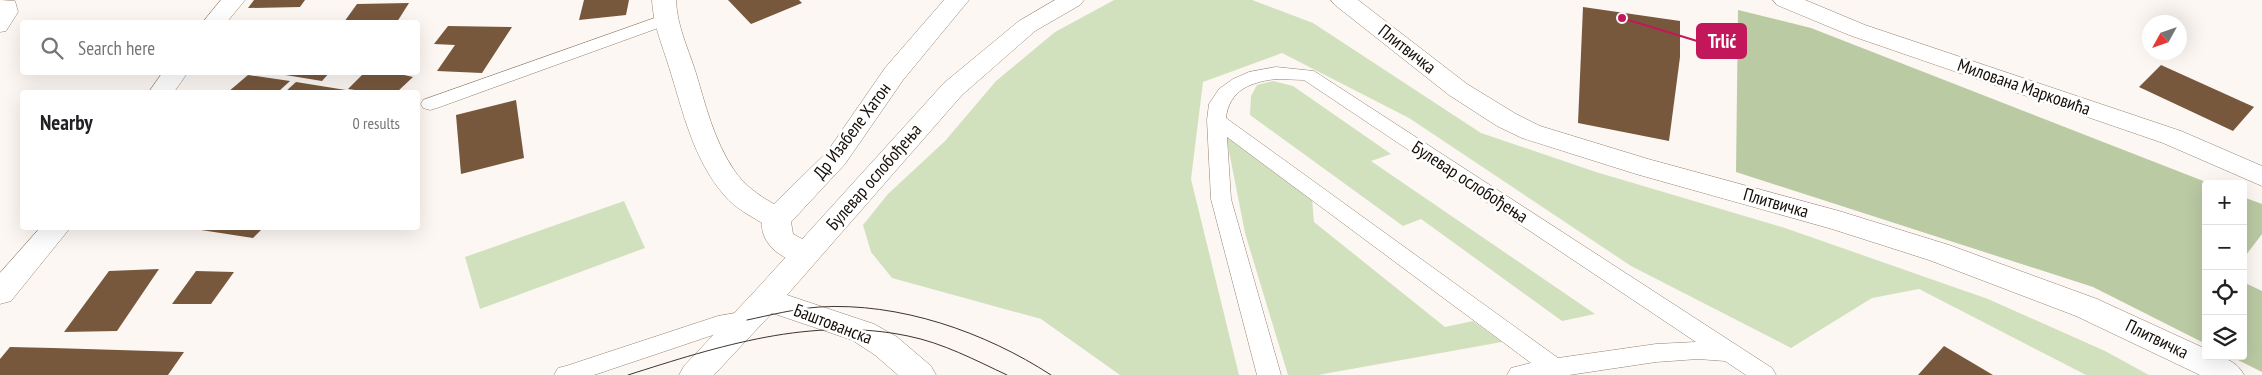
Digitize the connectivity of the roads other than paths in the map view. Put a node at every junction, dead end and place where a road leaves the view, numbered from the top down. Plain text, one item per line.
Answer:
1 (233, 0) edge
2 (957, 0) edge
3 (1072, 0) edge
4 (1343, 0) edge
5 (1785, 0) edge
6 (0, 2) edge
7 (665, 10) edge
8 (217, 20) edge
9 (0, 28) edge
10 (174, 75) edge
11 (162, 90) edge
12 (430, 104) dead end
13 (1216, 120) junction
14 (2262, 177) edge
15 (777, 218) junction
16 (54, 230) edge
17 (805, 254) junction
18 (0, 293) edge
19 (757, 309) junction
20 (1730, 352) junction
21 (1554, 368) junction
22 (566, 375) edge
23 (695, 375) edge
24 (920, 375) edge
25 (1269, 375) edge
26 (1519, 375) edge
27 (1764, 375) edge
28 (2228, 375) edge

1 - 8 street
2 - 15 street, Др Изабеле Хатон
3 - 17 street, Булевар ослобођења
4 - 28 street, Плитвичка
5 - 14 street, Милована Марковића
6 - 9 lane
7 - 12 lane
7 - 15 street
10 - 11 street
13 - 20 lane, Булевар ослобођења
13 - 21 lane
13 - 25 lane, Булевар ослобођења
15 - 17 street
16 - 18 street
17 - 19 street, Булевар ослобођења
19 - 22 lane
19 - 23 street, Булевар ослобођења
19 - 24 street, Баштованска
20 - 21 lane, Булевар ослобођења
20 - 27 lane, Булевар ослобођења
21 - 26 lane, Булевар ослобођења

